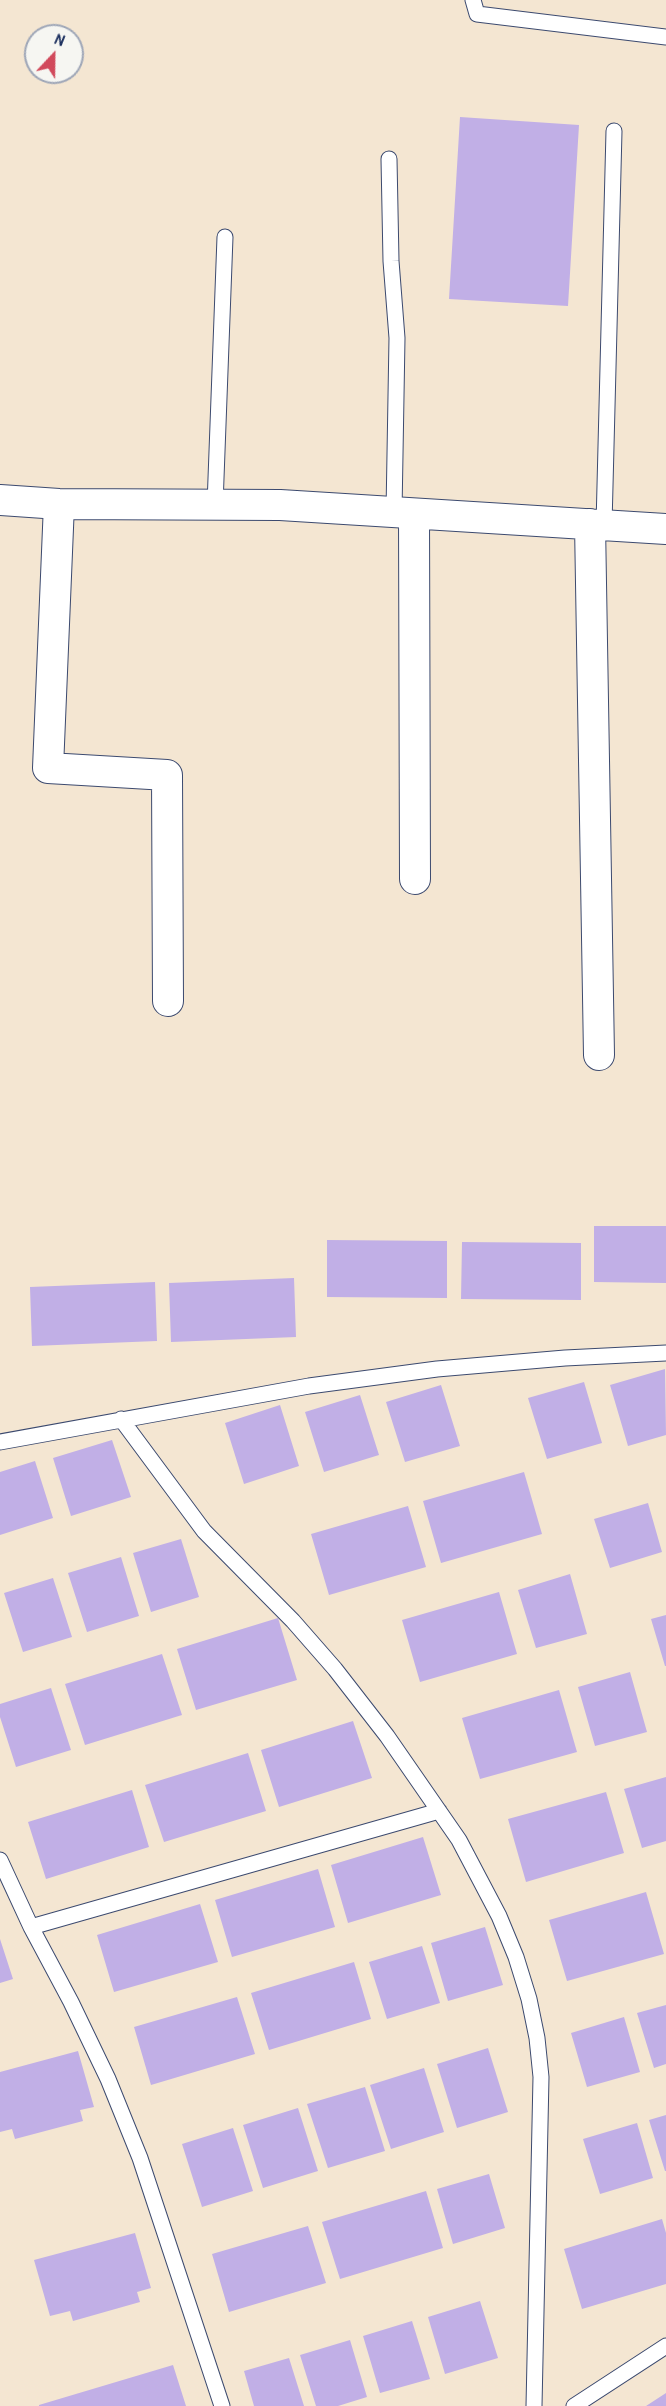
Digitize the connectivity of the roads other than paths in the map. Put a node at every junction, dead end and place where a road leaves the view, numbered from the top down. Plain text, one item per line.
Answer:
1 (473, 0) edge
2 (666, 38) edge
3 (614, 131) dead end
4 (389, 159) dead end
5 (225, 237) dead end
6 (0, 500) edge
7 (59, 504) junction
8 (215, 505) junction
9 (404, 513) junction
10 (597, 525) junction
11 (666, 529) edge
12 (415, 879) dead end
13 (168, 1001) dead end
14 (598, 1055) dead end
15 (666, 1353) edge
16 (122, 1419) junction
17 (0, 1442) edge
18 (439, 1811) junction
19 (0, 1860) edge
20 (31, 1926) junction
21 (666, 2346) edge
22 (222, 2406) edge
23 (534, 2406) edge
24 (574, 2406) edge

1 - 2 lane
3 - 10 lane
4 - 9 lane
5 - 8 lane
6 - 7 street
7 - 8 street
7 - 13 street
8 - 9 street
9 - 10 street
9 - 12 street
10 - 11 street
10 - 14 street
15 - 16 lane
16 - 17 lane
16 - 18 lane
18 - 20 lane
18 - 23 lane
19 - 20 lane
20 - 22 lane
21 - 24 lane

